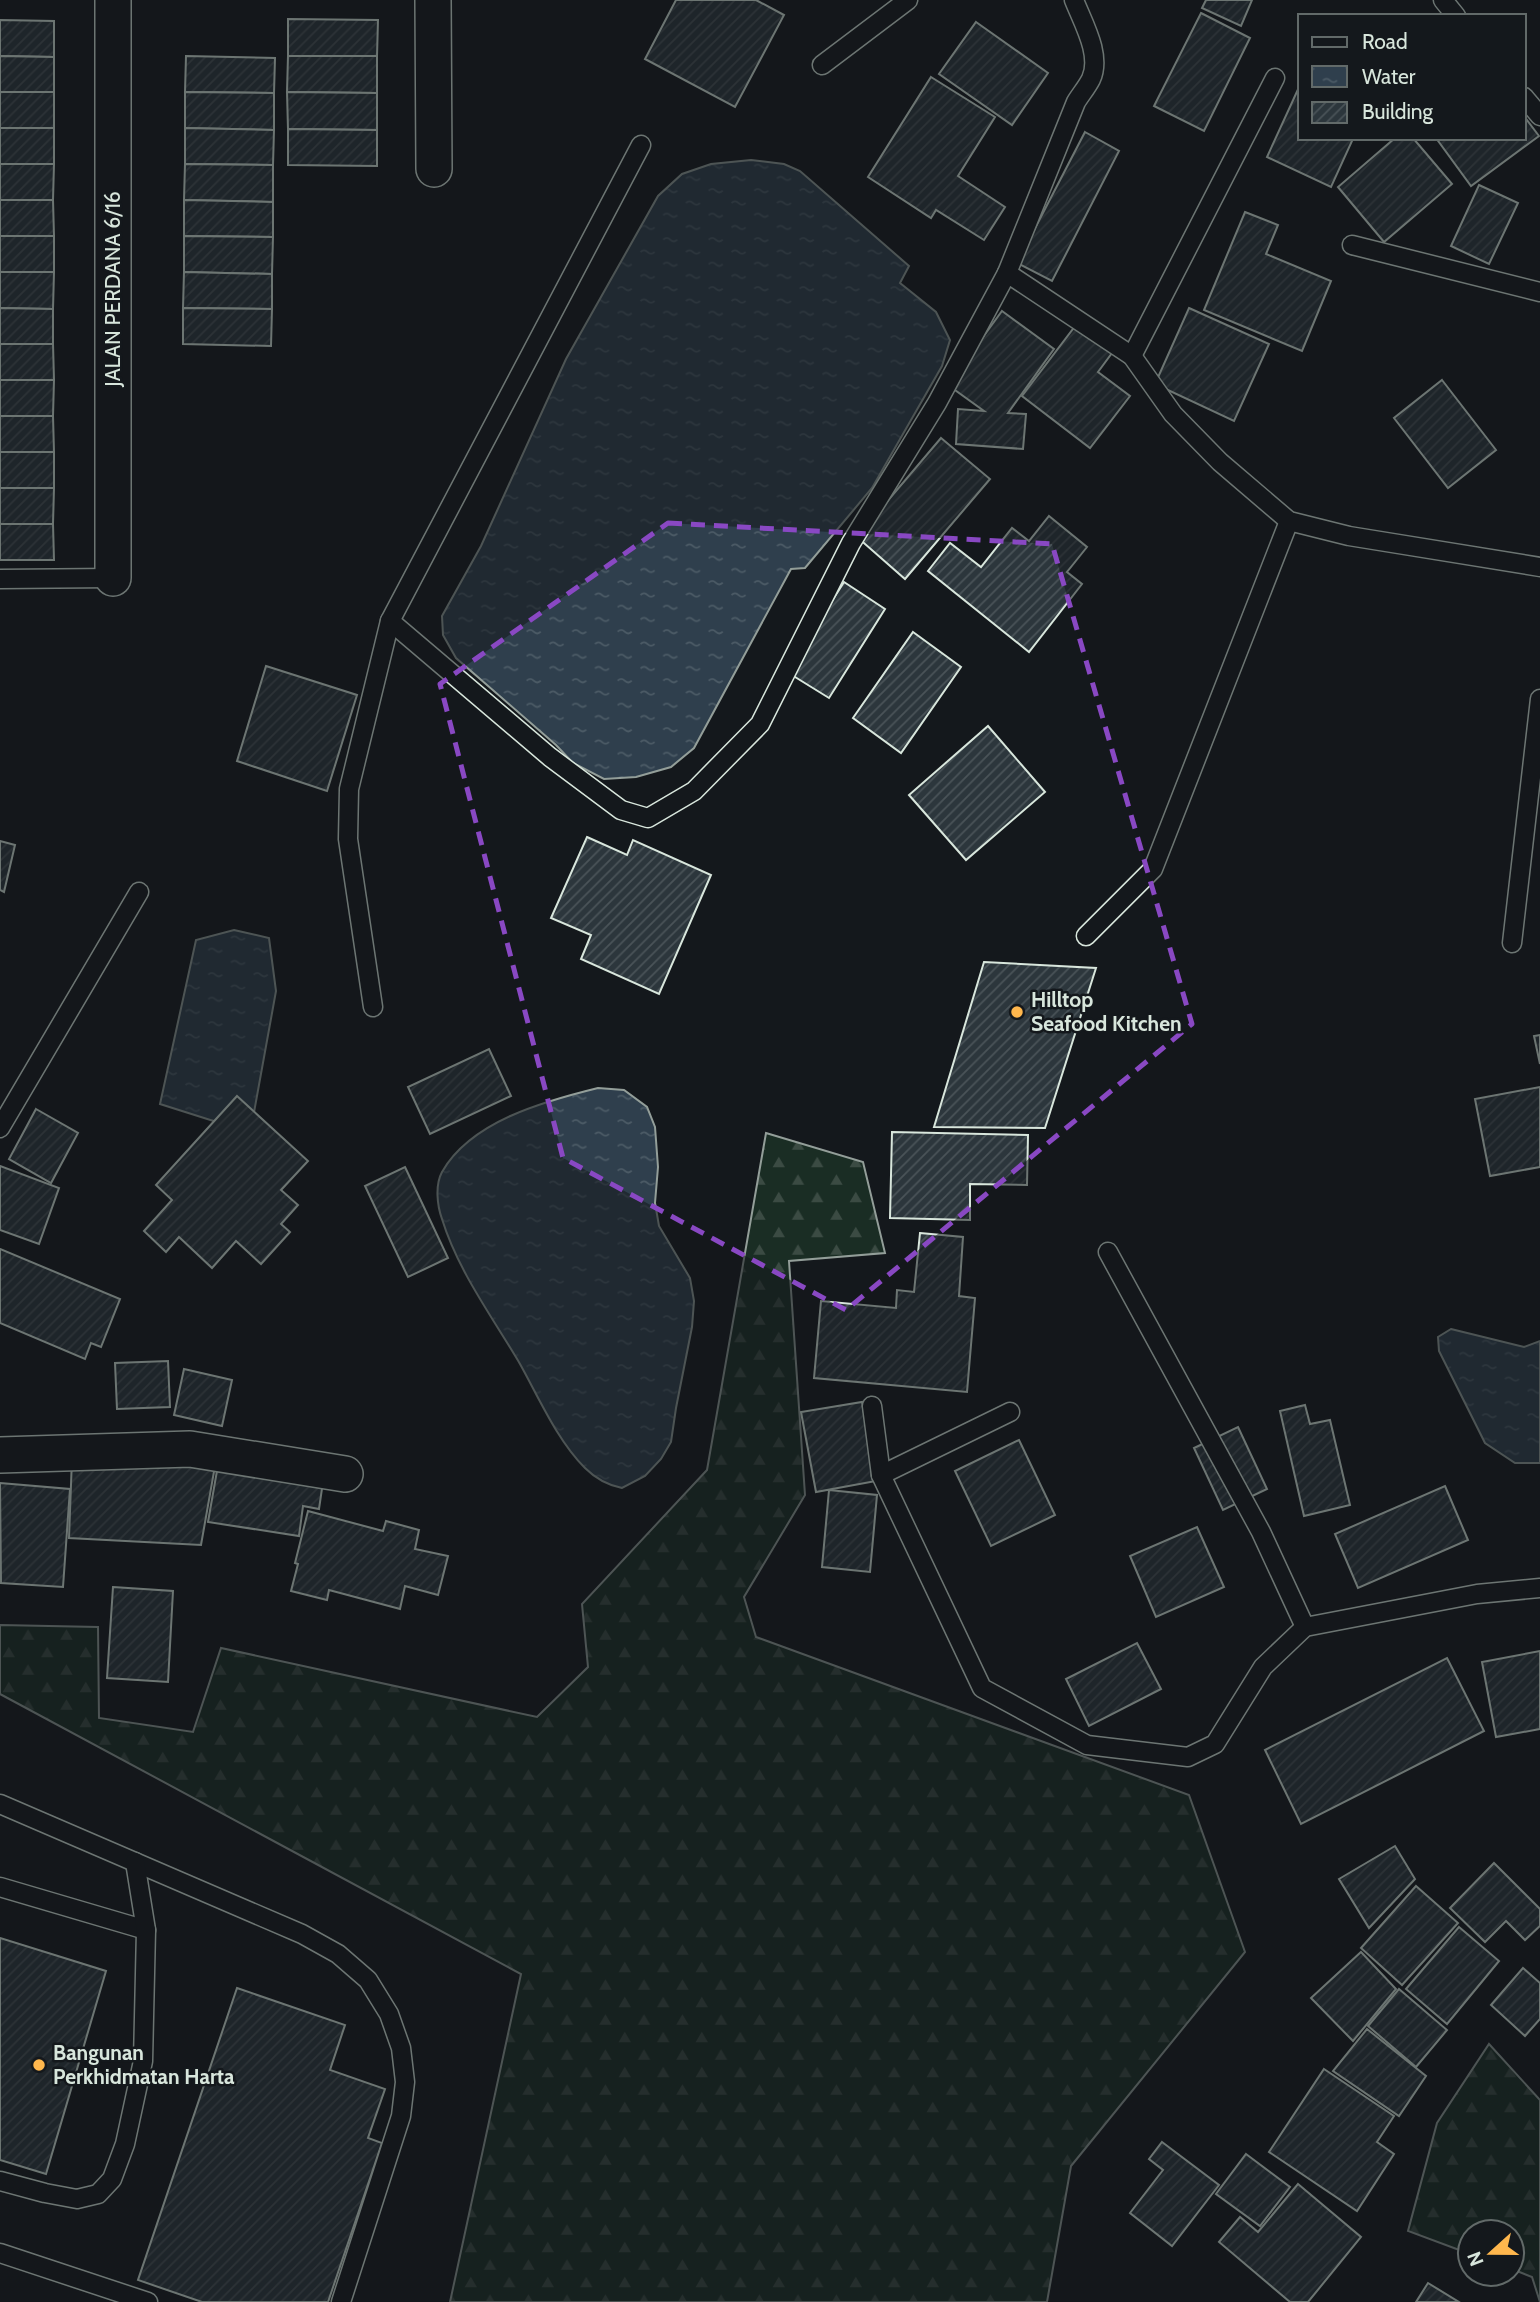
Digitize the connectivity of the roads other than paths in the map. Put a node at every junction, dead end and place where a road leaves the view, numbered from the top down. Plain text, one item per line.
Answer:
1 (113, 0) edge
2 (433, 0) edge
3 (908, 0) edge
4 (1074, 0) edge
5 (1443, 0) edge
6 (1454, 14) edge
7 (822, 65) dead end
8 (1275, 78) dead end
9 (1526, 99) edge
10 (1540, 116) edge
11 (642, 145) dead end
12 (434, 169) dead end
13 (1352, 244) dead end
14 (1007, 273) junction
15 (1540, 292) edge
16 (1132, 356) junction
17 (1289, 521) junction
18 (1540, 567) edge
19 (113, 578) joint
20 (0, 579) edge
21 (390, 621) junction
22 (1540, 699) edge
23 (139, 892) dead end
24 (1086, 936) dead end
25 (1513, 943) dead end
26 (373, 1007) dead end
27 (0, 1128) edge
28 (1108, 1252) dead end
29 (872, 1406) dead end
30 (1010, 1412) dead end
31 (0, 1455) edge
32 (345, 1474) dead end
33 (881, 1475) junction
34 (1540, 1588) edge
35 (1305, 1627) junction
36 (0, 1804) edge
37 (135, 1862) junction
38 (0, 1887) edge
39 (146, 1930) junction
40 (0, 2181) edge
41 (0, 2253) edge
42 (148, 2302) edge
43 (341, 2302) edge

1 - 19 street, JALAN PERDANA 6/16
2 - 12 street
3 - 7 lane
4 - 14 lane
5 - 6 lane
8 - 16 lane
9 - 10 lane
11 - 21 lane
13 - 15 lane
14 - 16 lane
14 - 21 lane
16 - 17 lane
17 - 18 lane
17 - 24 lane
19 - 20 lane
21 - 26 lane
22 - 25 lane
23 - 27 lane
28 - 35 lane
29 - 33 lane
30 - 33 lane
31 - 32 street
33 - 35 lane
34 - 35 lane
36 - 37 lane
37 - 39 lane
37 - 43 lane
38 - 39 lane
39 - 40 lane
41 - 42 lane

